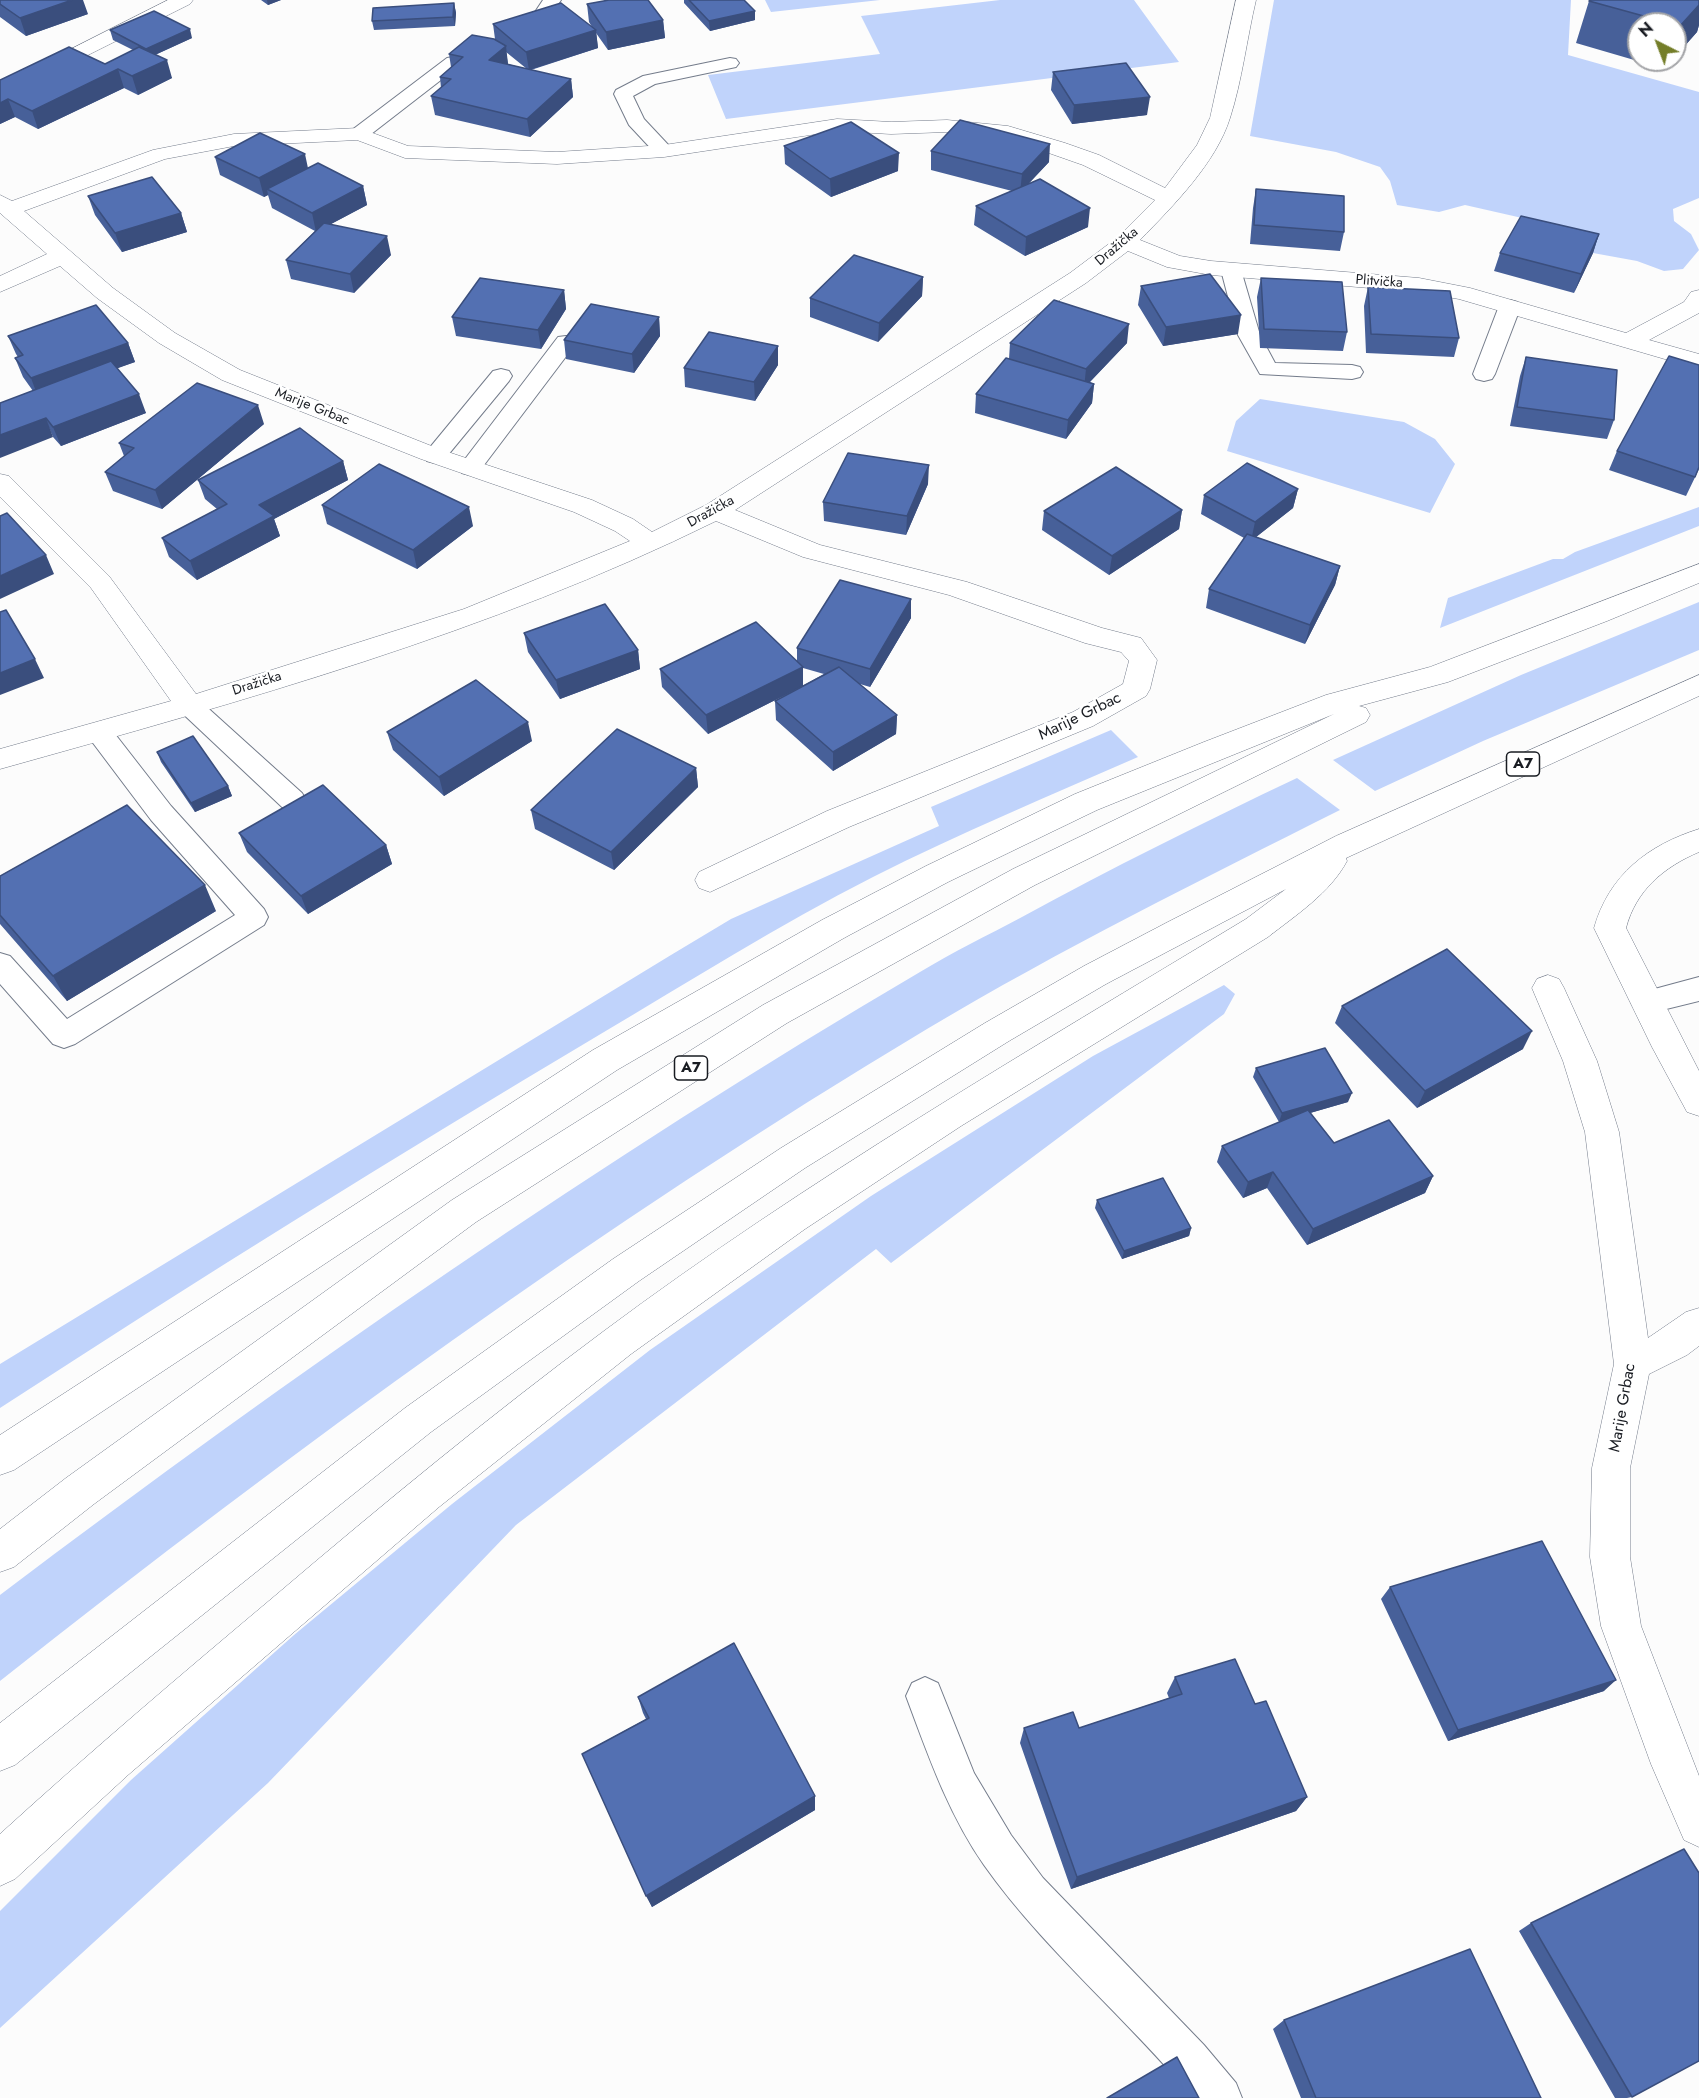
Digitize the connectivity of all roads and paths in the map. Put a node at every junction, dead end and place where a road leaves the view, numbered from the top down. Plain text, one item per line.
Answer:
1 (183, 0) edge
2 (552, 0) edge
3 (1246, 0) edge
4 (538, 21) edge
5 (453, 62) edge
6 (730, 63) dead end
7 (0, 93) edge
8 (359, 134) junction
9 (664, 151) junction
10 (1169, 198) junction
11 (5, 206) edge
12 (29, 225) junction
13 (0, 231) edge
14 (1126, 243) junction
15 (62, 256) junction
16 (1231, 270) junction
17 (0, 285) edge
18 (1699, 297) edge
19 (1510, 306) junction
20 (1629, 341) junction
21 (567, 342) edge
22 (1699, 362) edge
23 (1352, 372) dead end
24 (1484, 374) dead end
25 (501, 376) dead end
26 (435, 456) junction
27 (470, 468) junction
28 (0, 482) edge
29 (715, 511) junction
30 (650, 543) junction
31 (1699, 573) edge
32 (1438, 675) junction
33 (1699, 685) edge
34 (190, 706) junction
35 (99, 732) junction
36 (0, 759) edge
37 (292, 800) edge
38 (1699, 840) edge
39 (1347, 844) junction
40 (710, 880) dead end
41 (0, 964) edge
42 (1548, 988) dead end
43 (1699, 989) edge
44 (1646, 1002) junction
45 (1699, 1102) edge
46 (1699, 1324) edge
47 (1633, 1364) junction
48 (0, 1457) edge
49 (0, 1553) edge
50 (925, 1696) dead end
51 (0, 1750) edge
52 (1699, 1825) edge
53 (0, 1864) edge
54 (1221, 2098) edge

1 - 7 main road
2 - 4 lane
3 - 10 main road, Dražička
5 - 8 lane
6 - 9 lane
8 - 9 main road, Marije Grbac
8 - 11 main road, Marije Grbac
9 - 10 main road
10 - 14 main road, Dražička
11 - 12 main road, Marije Grbac
12 - 13 main road
12 - 15 main road, Marije Grbac
14 - 16 main road, Plitvička
14 - 29 main road, Dražička
15 - 17 main road
15 - 26 main road, Marije Grbac
16 - 19 main road, Plitvička
16 - 23 lane
18 - 20 main road
19 - 20 main road, Plitvička
19 - 24 lane
20 - 22 main road, Plitvička
21 - 27 lane
25 - 26 lane
26 - 27 main road, Marije Grbac
27 - 30 main road, Marije Grbac
28 - 34 main road
29 - 30 main road, Dražička
29 - 40 main road, Marije Grbac
30 - 34 main road, Dražička
31 - 32 main road, A7
32 - 48 main road
32 - 49 main road, A7
33 - 39 main road, A7
34 - 35 main road, Dražička
34 - 37 lane
35 - 36 main road, Dražička
35 - 41 lane
38 - 44 main road
39 - 51 main road, A7
39 - 53 main road
42 - 47 main road, Marije Grbac
43 - 44 lane
44 - 45 main road
46 - 47 main road
47 - 52 main road, Marije Grbac
50 - 54 lane

